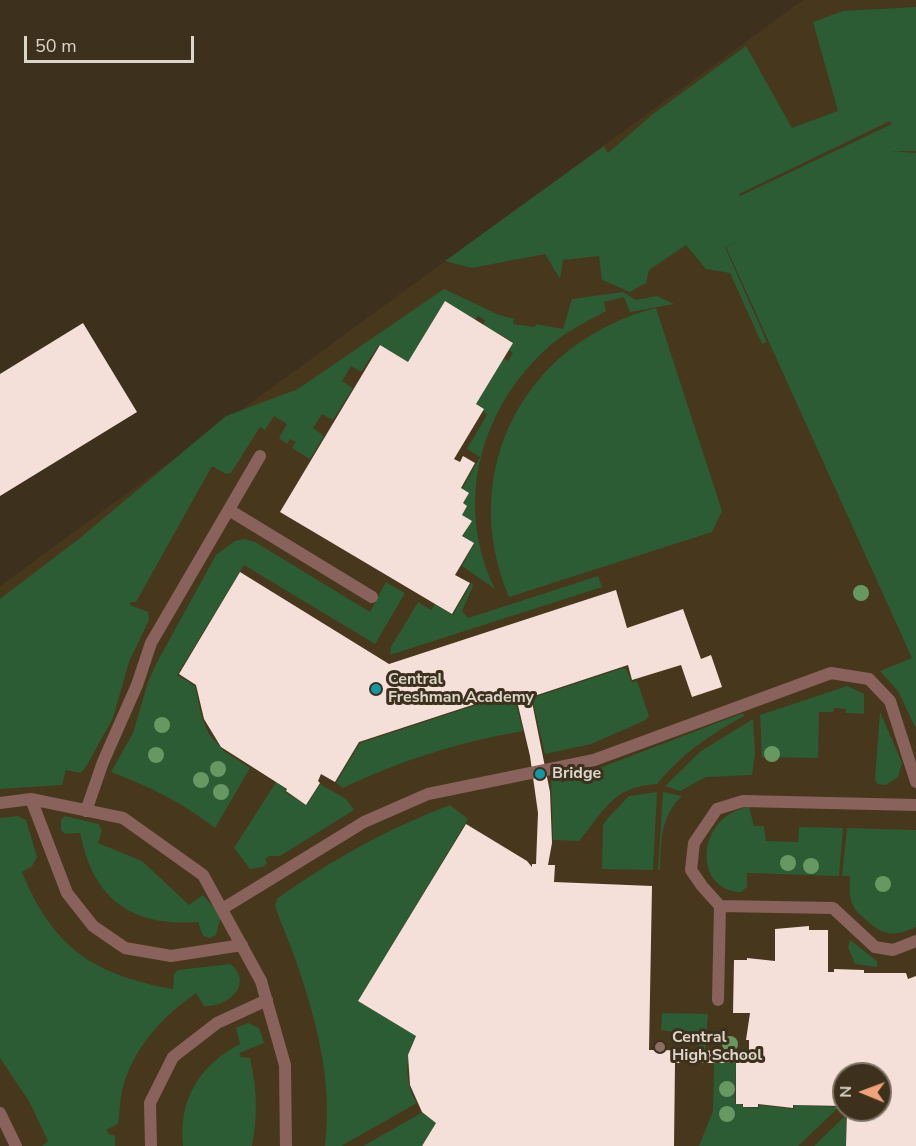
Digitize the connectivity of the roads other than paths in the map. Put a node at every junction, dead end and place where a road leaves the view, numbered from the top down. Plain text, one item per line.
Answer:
1 (260, 456) dead end
2 (229, 510) junction
3 (372, 597) dead end
4 (916, 782) edge
5 (31, 799) junction
6 (0, 803) edge
7 (916, 805) edge
8 (86, 811) junction
9 (720, 906) junction
10 (222, 909) junction
11 (916, 941) edge
12 (242, 945) junction
13 (267, 1000) junction
14 (718, 1000) dead end
15 (0, 1113) edge
16 (16, 1146) edge
17 (151, 1146) edge
18 (285, 1146) edge

1 - 2 lane
2 - 3 lane
2 - 8 lane
4 - 10 lane
5 - 6 lane
5 - 8 lane
5 - 12 lane
7 - 9 lane
8 - 10 lane
9 - 11 lane
9 - 14 lane
10 - 12 lane
12 - 13 lane
13 - 17 lane
13 - 18 lane
15 - 16 lane

